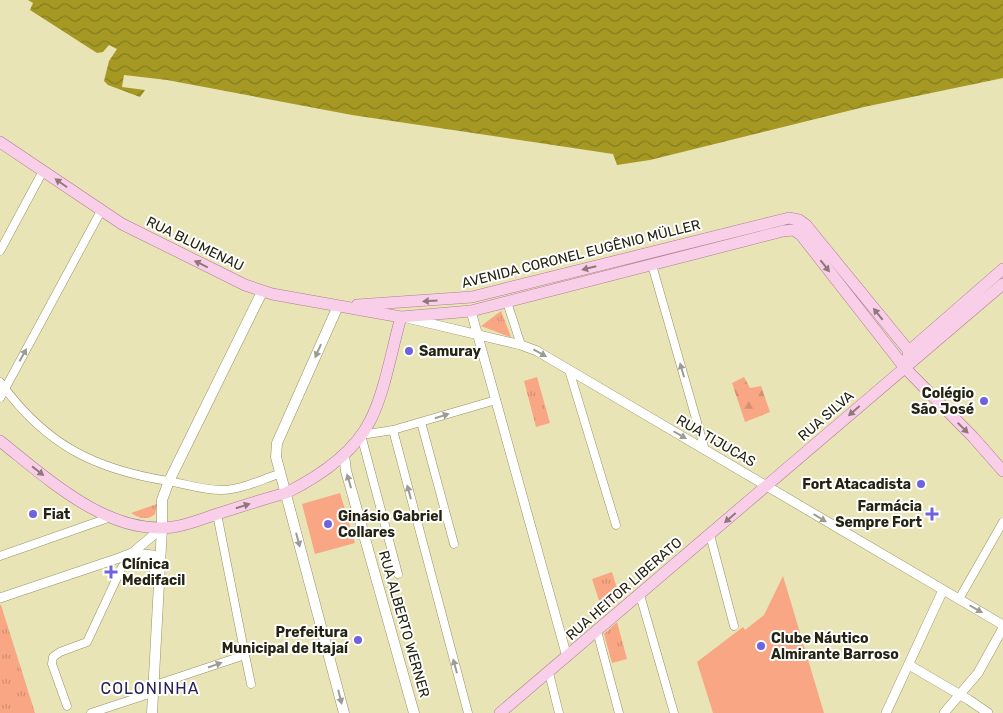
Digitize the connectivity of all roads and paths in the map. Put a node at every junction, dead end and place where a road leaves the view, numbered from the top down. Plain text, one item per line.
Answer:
1 (0, 142) edge
2 (43, 171) junction
3 (101, 211) junction
4 (797, 225) junction
5 (0, 251) edge
6 (652, 265) junction
7 (1003, 270) edge
8 (1003, 284) edge
9 (262, 292) junction
10 (507, 302) junction
11 (338, 306) junction
12 (470, 311) junction
13 (401, 317) junction
14 (477, 334) junction
15 (521, 345) junction
16 (909, 351) junction
17 (905, 368) junction
18 (569, 370) junction
19 (2, 385) edge
20 (0, 398) edge
21 (496, 400) junction
22 (421, 422) junction
23 (393, 430) junction
24 (361, 435) junction
25 (0, 441) edge
26 (705, 450) junction
27 (344, 455) junction
28 (1003, 471) edge
29 (279, 474) junction
30 (169, 481) junction
31 (767, 486) junction
32 (286, 493) junction
33 (217, 514) junction
34 (113, 517) junction
35 (1003, 522) edge
36 (616, 525) dead end
37 (162, 528) junction
38 (710, 535) junction
39 (454, 544) dead end
40 (132, 553) junction
41 (0, 556) edge
42 (160, 560) junction
43 (121, 563) junction
44 (398, 574) dead end
45 (158, 579) junction
46 (943, 590) junction
47 (640, 595) junction
48 (0, 598) edge
49 (959, 600) junction
50 (734, 626) dead end
51 (1003, 626) edge
52 (598, 631) junction
53 (245, 655) junction
54 (567, 657) junction
55 (909, 665) junction
56 (549, 672) junction
57 (251, 684) dead end
58 (152, 690) junction
59 (960, 695) junction
60 (67, 706) dead end
61 (91, 713) edge
62 (152, 713) edge
63 (344, 713) edge
64 (414, 713) edge
65 (468, 713) edge
66 (500, 713) edge
67 (560, 713) edge
68 (619, 713) edge
69 (674, 713) edge
70 (886, 713) edge
71 (944, 713) edge
72 (988, 713) edge

1 - 2 main road, RUA BLUMENAU
3 -> 2 main road, RUA BLUMENAU
2 - 5 street
9 -> 3 main road, RUA BLUMENAU
19 -> 3 street
4 - 6 main road, AVENIDA CORONEL EUGÊNIO MÜLLER
4 -> 11 main road, AVENIDA CORONEL EUGÊNIO MÜLLER
16 -> 4 main road
4 -> 17 main road
6 - 10 main road, AVENIDA CORONEL EUGÊNIO MÜLLER
26 -> 6 street
7 - 16 main road
8 - 17 main road, RUA SILVA
9 - 11 main road, RUA BLUMENAU
9 - 30 main road
10 - 12 main road, AVENIDA CORONEL EUGÊNIO MÜLLER
10 - 15 street
11 - 13 main road, RUA BLUMENAU
11 -> 29 main road
12 - 13 main road, AVENIDA CORONEL EUGÊNIO MÜLLER
12 - 14 street
13 - 14 street, RUA TIJUCAS
13 - 24 main road
14 - 15 street, RUA TIJUCAS
14 - 21 street
15 -> 18 street, RUA TIJUCAS
16 - 17 main road
17 -> 28 main road
17 -> 31 main road, RUA SILVA
18 -> 26 street, RUA TIJUCAS
18 - 36 street
19 - 20 street
19 - 30 street
22 -> 21 street
21 - 54 street
22 - 23 street
22 - 39 street
23 - 24 street
65 -> 23 street
24 - 27 main road
24 - 44 street
25 -> 34 main road
26 - 31 street, RUA TIJUCAS
27 - 32 main road
64 -> 27 main road, RUA ALBERTO WERNER
29 - 30 street
29 - 32 main road
30 - 37 main road
31 -> 38 main road, RUA HEITOR LIBERATO
31 -> 46 street, RUA TIJUCAS
33 -> 32 main road
32 -> 63 main road
33 - 37 main road
33 - 53 street
34 - 37 main road
34 - 41 street
35 - 49 street
37 - 40 street
37 - 42 main road
38 - 47 main road, RUA HEITOR LIBERATO
38 - 50 street
40 - 42 street
40 - 43 street
42 - 45 main road
43 - 45 street
43 - 48 street
43 - 60 street
45 - 58 main road
46 - 49 street, RUA TIJUCAS
46 - 55 street
47 - 52 main road, RUA HEITOR LIBERATO
47 - 69 street
49 -> 51 street, RUA TIJUCAS
51 - 59 street
52 - 54 main road, RUA HEITOR LIBERATO
52 - 68 street
53 - 57 street
58 -> 53 street
54 - 56 main road, RUA HEITOR LIBERATO
55 - 59 street
55 - 70 street
56 - 66 main road, RUA HEITOR LIBERATO
56 - 67 street
58 - 61 street
58 - 62 main road
59 - 71 street
59 - 72 street

